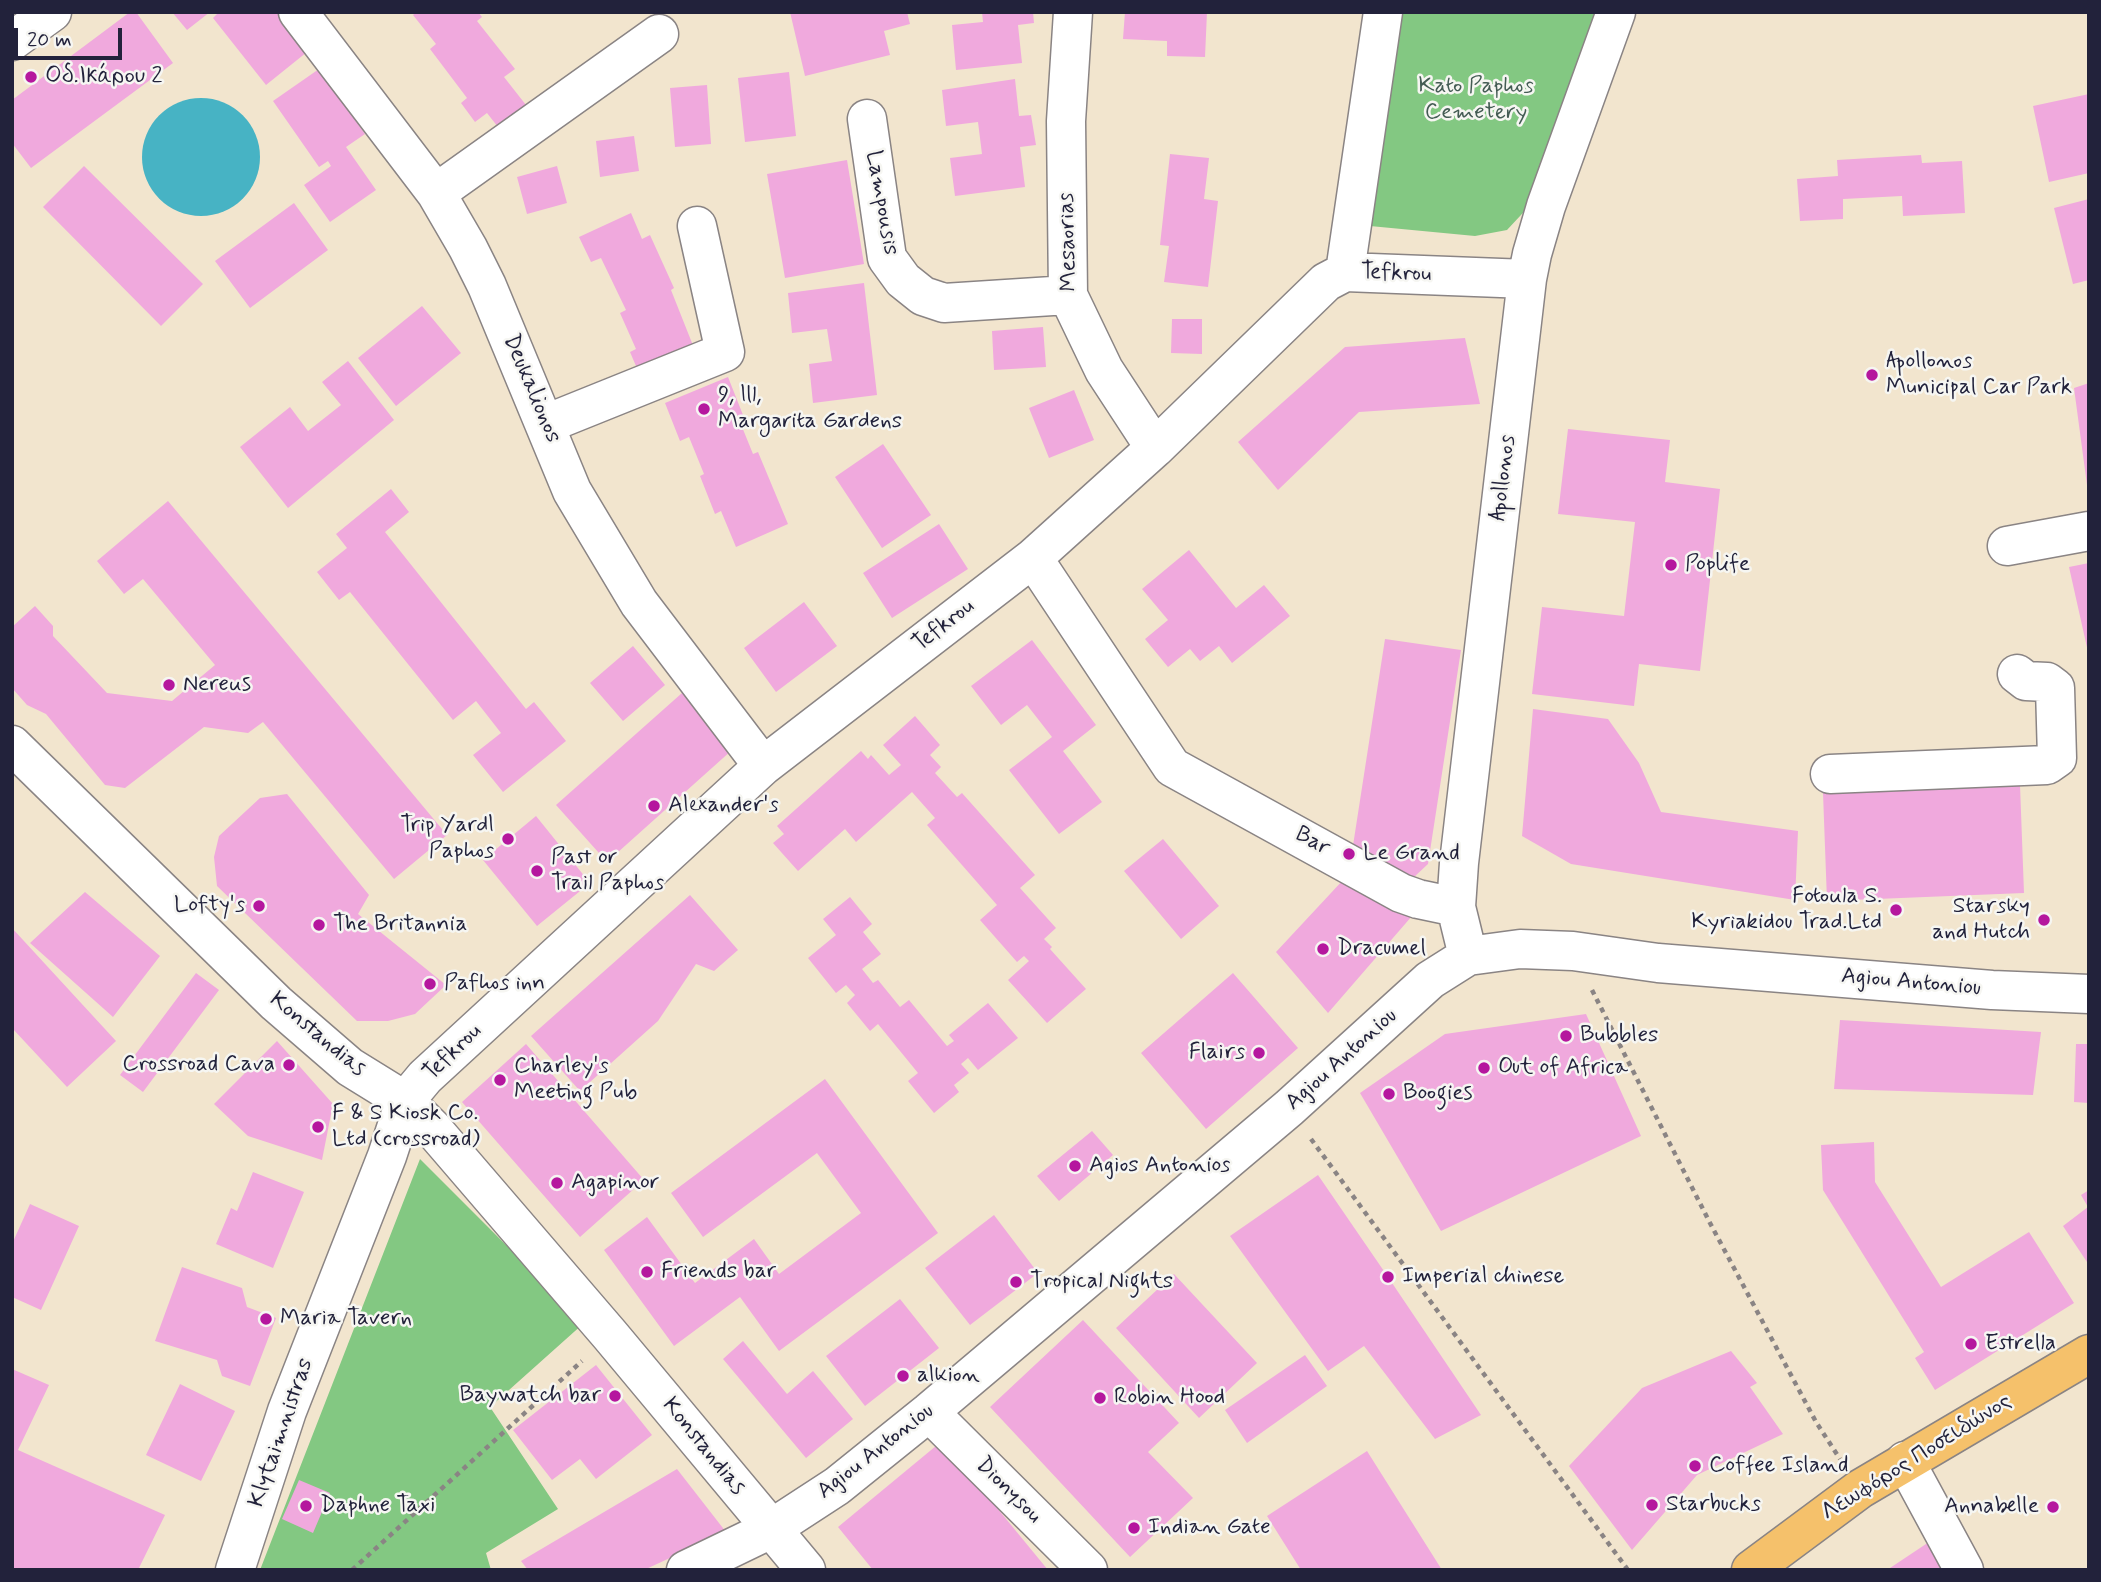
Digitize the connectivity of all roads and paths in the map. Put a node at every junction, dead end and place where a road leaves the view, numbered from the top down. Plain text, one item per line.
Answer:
1 (52, 12) edge
2 (298, 12) edge
3 (1073, 12) edge
4 (1383, 12) edge
5 (1616, 12) edge
6 (659, 34) dead end
7 (12, 41) edge
8 (867, 119) dead end
9 (436, 193) junction
10 (697, 226) dead end
11 (1345, 272) junction
12 (1527, 279) junction
13 (1068, 295) junction
14 (546, 424) junction
15 (1155, 448) junction
16 (2086, 532) edge
17 (2007, 546) dead end
18 (1033, 558) junction
19 (2017, 674) dead end
20 (12, 745) edge
21 (763, 765) junction
22 (1830, 774) dead end
23 (1456, 907) junction
24 (1573, 951) junction
25 (1468, 956) junction
26 (2089, 994) edge
27 (405, 1101) junction
28 (1289, 1108) junction
29 (610, 1335) junction
30 (2089, 1354) edge
31 (929, 1412) junction
32 (1905, 1461) junction
33 (1860, 1489) junction
34 (771, 1529) junction
35 (235, 1570) edge
36 (352, 1570) edge
37 (686, 1570) edge
38 (806, 1570) edge
39 (1088, 1570) edge
40 (1628, 1570) edge
41 (1751, 1570) edge
42 (1964, 1570) edge

1 - 7 street
2 - 9 street, Deukalionos
3 - 13 street, Mesaorias
4 - 11 street
5 - 12 street, Apollonos
6 - 9 street
8 - 13 street, Lampousis
9 - 14 street, Deukalionos
10 - 14 street
11 - 12 street, Tefkrou
11 - 15 street, Tefkrou
12 - 23 street, Apollonos
13 - 15 street, Mesaorias
14 - 21 street, Deukalionos
15 - 18 street, Tefkrou
16 - 17 street
18 - 21 street, Tefkrou
18 - 23 street, Bar
19 - 22 street
20 - 27 street, Konstandias
21 - 27 street, Tefkrou
23 - 25 street, Apollonos
24 - 25 street, Agiou Antoniou
24 - 26 street, Agiou Antoniou
24 - 33 path
25 - 28 street, Agiou Antoniou
27 - 29 street, Konstandias
27 - 35 street, Klytaimnistras
28 - 31 street, Agiou Antoniou
28 - 40 path
29 - 34 street, Konstandias
29 - 36 path
30 - 32 main road, Λεωφόρος Ποσειδώνος
31 - 34 street, Agiou Antoniou
31 - 39 street, Dionysou
32 - 33 main road, Λεωφόρος Ποσειδώνος
32 - 42 street
33 - 41 main road, Λεωφόρος Ποσειδώνος
34 - 37 street, Agiou Antoniou
34 - 38 street, Konstandias

